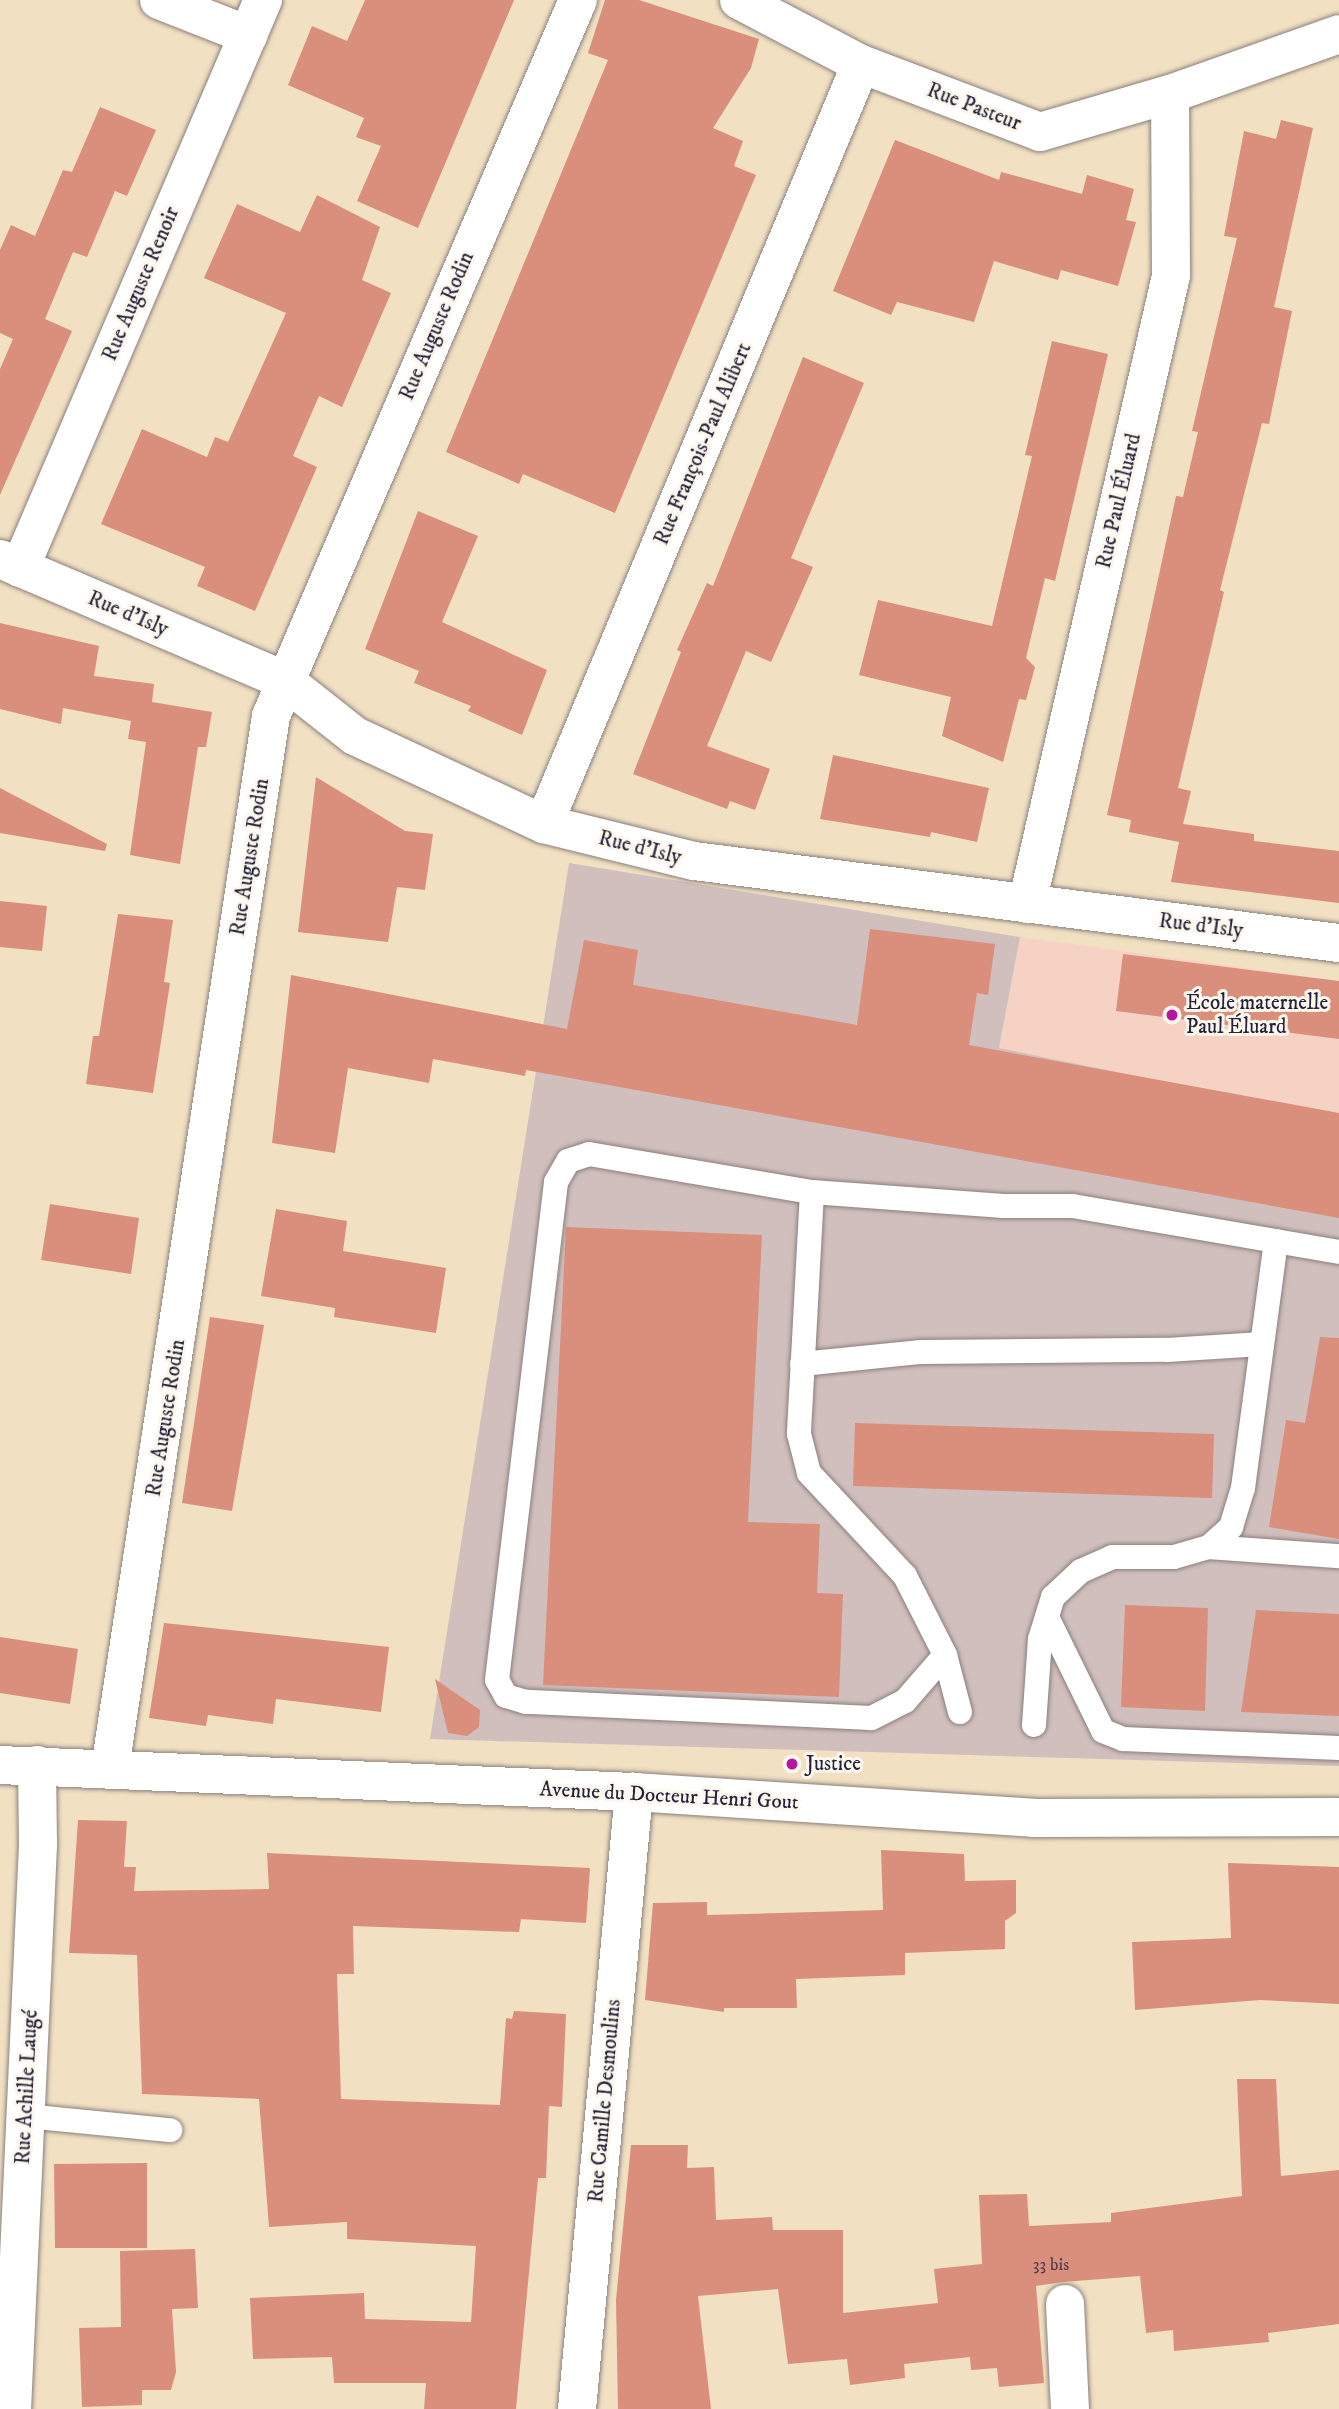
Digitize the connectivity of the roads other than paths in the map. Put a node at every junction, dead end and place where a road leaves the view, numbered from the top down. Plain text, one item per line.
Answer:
1 (159, 0) edge
2 (263, 0) edge
3 (578, 0) edge
4 (739, 0) edge
5 (1339, 34) edge
6 (248, 35) junction
7 (862, 64) junction
8 (1170, 94) junction
9 (10, 564) edge
10 (284, 680) junction
11 (544, 824) junction
12 (1027, 904) junction
13 (1339, 943) edge
14 (812, 1192) junction
15 (1276, 1241) junction
16 (1339, 1252) edge
17 (1262, 1344) junction
18 (802, 1364) junction
19 (1209, 1547) junction
20 (1339, 1556) edge
21 (1047, 1617) junction
22 (945, 1654) junction
23 (960, 1712) dead end
24 (1034, 1725) dead end
25 (1339, 1748) edge
26 (0, 1765) edge
27 (37, 1765) junction
28 (110, 1768) junction
29 (634, 1792) junction
30 (1339, 1817) edge
31 (26, 2116) junction
32 (170, 2130) dead end
33 (1065, 2304) dead end
34 (12, 2409) edge
35 (577, 2409) edge
36 (1070, 2409) edge

1 - 6 street
2 - 6 street, Rue Auguste Renoir
3 - 10 street, Rue Auguste Rodin
4 - 7 street, Rue Pasteur
5 - 8 street, Rue Pasteur
6 - 9 street, Rue Auguste Renoir
7 - 8 street, Rue Pasteur
7 - 11 street, Rue François-Paul Alibert
8 - 12 street, Rue Paul Éluard
9 - 10 street, Rue d'Isly
10 - 11 street, Rue d'Isly
10 - 28 street, Rue Auguste Rodin
11 - 12 street, Rue d'Isly
12 - 13 street, Rue d'Isly
14 - 15 lane
14 - 18 lane
14 - 22 lane
15 - 16 lane
15 - 17 lane
17 - 18 lane
17 - 19 lane
18 - 22 lane
19 - 20 lane
19 - 21 lane
21 - 24 lane
21 - 25 lane
22 - 23 lane
26 - 27 street, Avenue du Docteur Henri Gout
27 - 28 street, Avenue du Docteur Henri Gout
27 - 31 street, Rue Achille Laugé
28 - 29 street, Avenue du Docteur Henri Gout
29 - 30 street, Avenue du Docteur Henri Gout
29 - 35 street, Rue Camille Desmoulins
31 - 32 lane
31 - 34 street, Rue Achille Laugé
33 - 36 street

